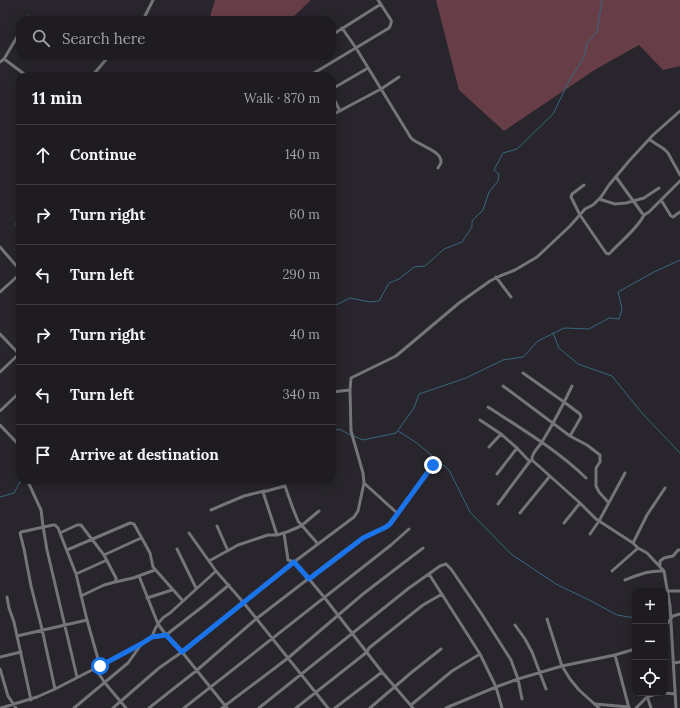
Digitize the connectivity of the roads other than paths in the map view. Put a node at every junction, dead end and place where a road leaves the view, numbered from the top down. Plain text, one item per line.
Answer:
1 (153, 0) edge
2 (378, 0) edge
3 (382, 4) junction
4 (145, 16) edge
5 (342, 28) junction
6 (336, 32) edge
7 (16, 38) edge
8 (356, 48) junction
9 (4, 58) junction
10 (106, 60) edge
11 (0, 62) edge
12 (368, 68) junction
13 (319, 71) edge
14 (22, 72) edge
15 (95, 72) edge
16 (399, 77) dead end
17 (336, 87) edge
18 (381, 89) junction
19 (336, 103) edge
20 (340, 111) junction
21 (680, 111) edge
22 (336, 113) edge
23 (650, 140) junction
24 (438, 168) dead end
25 (680, 175) edge
26 (616, 177) junction
27 (680, 181) edge
28 (584, 185) dead end
29 (659, 188) dead end
30 (599, 199) junction
31 (633, 200) junction
32 (661, 200) junction
33 (680, 212) edge
34 (580, 215) junction
35 (644, 215) junction
36 (0, 247) edge
37 (16, 265) edge
38 (16, 277) edge
39 (496, 277) junction
40 (0, 291) edge
41 (511, 297) dead end
42 (0, 334) edge
43 (16, 350) edge
44 (16, 358) edge
45 (0, 372) edge
46 (523, 373) dead end
47 (503, 386) dead end
48 (572, 386) dead end
49 (350, 390) junction
50 (336, 392) edge
51 (16, 396) edge
52 (564, 402) junction
53 (488, 407) dead end
54 (0, 411) edge
55 (480, 420) dead end
56 (553, 423) junction
57 (0, 425) edge
58 (501, 434) junction
59 (570, 436) junction
60 (16, 442) edge
61 (542, 442) junction
62 (489, 447) dead end
63 (517, 448) junction
64 (531, 461) junction
65 (433, 465) dead end
66 (625, 473) dead end
67 (497, 474) dead end
68 (550, 476) junction
69 (586, 478) dead end
70 (364, 483) junction
71 (29, 484) dead end
72 (665, 488) dead end
73 (264, 491) junction
74 (608, 502) junction
75 (580, 503) junction
76 (498, 504) dead end
77 (211, 510) dead end
78 (319, 511) dead end
79 (397, 513) junction
80 (520, 513) dead end
81 (599, 521) junction
82 (564, 523) dead end
83 (43, 526) junction
84 (217, 526) dead end
85 (302, 526) junction
86 (409, 529) dead end
87 (60, 533) junction
88 (189, 533) dead end
89 (284, 533) junction
90 (590, 534) dead end
91 (277, 535) junction
92 (141, 538) junction
93 (91, 539) junction
94 (633, 543) junction
95 (318, 544) junction
96 (423, 548) dead end
97 (638, 548) junction
98 (177, 549) dead end
99 (67, 550) junction
100 (680, 550) edge
101 (228, 551) junction
102 (104, 555) junction
103 (106, 560) junction
104 (209, 561) junction
105 (294, 562) junction
106 (660, 567) junction
107 (155, 570) junction
108 (216, 571) junction
109 (612, 571) dead end
110 (664, 572) junction
111 (76, 574) junction
112 (429, 574) junction
113 (139, 576) junction
114 (309, 579) junction
115 (625, 580) dead end
116 (115, 582) junction
117 (228, 585) junction
118 (196, 588) junction
119 (666, 588) edge
120 (172, 590) junction
121 (668, 591) edge
122 (680, 591) edge
123 (442, 594) junction
124 (81, 596) junction
125 (7, 597) dead end
126 (324, 597) junction
127 (147, 598) junction
128 (668, 598) edge
129 (182, 602) junction
130 (243, 602) junction
131 (680, 614) edge
132 (338, 615) junction
133 (671, 618) junction
134 (256, 619) junction
135 (548, 619) dead end
136 (87, 620) junction
137 (158, 624) junction
138 (666, 624) edge
139 (64, 625) junction
140 (515, 625) dead end
141 (42, 630) junction
142 (352, 634) junction
143 (166, 635) junction
144 (17, 636) junction
145 (152, 637) junction
146 (272, 639) junction
147 (141, 644) junction
148 (441, 650) dead end
149 (632, 650) edge
150 (21, 652) junction
151 (182, 652) junction
152 (367, 652) junction
153 (125, 653) junction
154 (480, 654) junction
155 (615, 655) junction
156 (0, 657) edge
157 (288, 658) junction
158 (130, 660) junction
159 (680, 662) edge
160 (674, 663) junction
161 (100, 666) junction
162 (562, 666) junction
163 (95, 668) junction
164 (0, 669) edge
165 (196, 671) junction
166 (382, 672) junction
167 (540, 673) junction
168 (301, 674) junction
169 (77, 678) junction
170 (518, 679) junction
171 (1, 680) edge
172 (105, 683) junction
173 (210, 687) junction
174 (395, 687) junction
175 (496, 687) junction
176 (680, 687) edge
177 (675, 688) junction
178 (55, 689) junction
179 (546, 689) dead end
180 (315, 692) junction
181 (668, 693) edge
182 (675, 694) junction
183 (650, 696) edge
184 (647, 697) junction
185 (522, 699) dead end
186 (31, 700) junction
187 (120, 702) junction
188 (14, 704) junction
189 (595, 704) junction
190 (225, 707) edge
191 (412, 707) edge
192 (1, 708) edge
193 (16, 708) edge
194 (74, 708) edge
195 (113, 708) edge
196 (126, 708) edge
197 (149, 708) edge
198 (184, 708) edge
199 (260, 708) edge
200 (296, 708) edge
201 (328, 708) edge
202 (335, 708) edge
203 (370, 708) edge
204 (446, 708) edge
205 (502, 708) edge
206 (599, 708) edge
207 (629, 708) edge
208 (636, 708) edge
209 (652, 708) edge
210 (676, 708) edge

1 - 4 street
2 - 3 street
3 - 5 street
3 - 8 street
5 - 6 street
5 - 8 street
7 - 9 street
8 - 12 street
8 - 13 street
9 - 11 street
9 - 14 street
10 - 15 street
12 - 17 street
12 - 18 street
16 - 18 street
18 - 20 street
18 - 24 street
19 - 20 street
20 - 22 street
21 - 23 street
23 - 25 street
23 - 26 street
26 - 30 street
26 - 31 street
27 - 32 street
28 - 34 street
29 - 31 street
30 - 31 street
30 - 34 street
31 - 35 street
32 - 33 street
32 - 35 street
34 - 35 street
34 - 39 street
36 - 37 street
38 - 40 street
39 - 41 street
39 - 49 street
42 - 43 street
44 - 45 street
46 - 52 street
47 - 56 street
48 - 52 street
49 - 50 street
49 - 70 street
51 - 54 street
52 - 56 street
52 - 59 street
53 - 61 street
55 - 58 street
56 - 59 street
56 - 61 street
57 - 60 street
58 - 62 street
58 - 63 street
59 - 74 street
61 - 64 street
61 - 69 street
63 - 64 street
63 - 67 street
64 - 68 street
64 - 76 street
65 - 79 street
66 - 74 street
68 - 75 street
68 - 80 street
70 - 79 street
70 - 95 street
71 - 83 street
72 - 94 street
73 - 77 street
73 - 85 street
73 - 91 street
74 - 81 street
75 - 81 street
75 - 82 street
78 - 85 street
79 - 114 street
81 - 90 street
81 - 94 street
83 - 87 street
83 - 139 street
83 - 141 street
84 - 101 street
85 - 89 street
85 - 95 street
86 - 126 street
87 - 93 street
87 - 99 street
88 - 104 street
89 - 91 street
89 - 105 street
91 - 101 street
92 - 93 street
92 - 102 street
92 - 107 street
93 - 99 street
93 - 102 street
94 - 97 street
95 - 105 street
96 - 132 street
97 - 106 street
97 - 109 street
98 - 118 street
99 - 111 street
100 - 106 street
101 - 104 street
102 - 103 street
103 - 111 street
103 - 116 street
104 - 108 street
105 - 114 street
105 - 130 street
106 - 110 street
107 - 113 street
107 - 120 street
108 - 117 street
108 - 118 street
110 - 115 street
110 - 119 street
111 - 124 street
112 - 123 street
112 - 142 street
112 - 170 street
113 - 116 street
113 - 127 street
114 - 126 street
114 - 134 street
116 - 124 street
117 - 130 street
117 - 143 street
118 - 129 street
120 - 127 street
120 - 129 street
121 - 122 street
123 - 152 street
123 - 154 street
124 - 136 street
125 - 144 street
126 - 132 street
126 - 146 street
127 - 137 street
128 - 133 street
129 - 137 street
130 - 134 street
130 - 151 street
131 - 133 street
132 - 142 street
132 - 157 street
133 - 138 street
133 - 160 street
134 - 146 street
134 - 165 street
135 - 162 street
136 - 139 street
136 - 161 street
137 - 143 street
137 - 145 street
139 - 141 street
139 - 169 street
140 - 167 street
141 - 144 street
141 - 178 street
142 - 152 street
142 - 168 street
143 - 145 street
143 - 151 street
144 - 150 street
145 - 147 street
146 - 157 street
146 - 173 street
147 - 153 street
147 - 158 street
148 - 174 street
149 - 155 street
150 - 156 street
150 - 186 street
151 - 165 street
151 - 187 street
152 - 166 street
152 - 180 street
153 - 158 street
153 - 161 street
154 - 175 street
154 - 191 street
155 - 162 street
155 - 207 street
157 - 168 street
157 - 190 street
158 - 172 street
159 - 160 street
160 - 177 street
161 - 163 street
162 - 167 street
162 - 189 street
163 - 169 street
163 - 172 street
164 - 171 street
165 - 173 street
165 - 197 street
166 - 174 street
166 - 202 street
167 - 170 street
167 - 179 street
168 - 180 street
168 - 199 street
169 - 178 street
170 - 175 street
170 - 185 street
171 - 188 street
172 - 187 street
172 - 194 street
173 - 190 street
173 - 198 street
174 - 191 street
174 - 203 street
175 - 204 street
175 - 205 street
176 - 177 street
177 - 182 street
178 - 186 street
180 - 200 street
180 - 201 street
181 - 182 street
182 - 210 street
183 - 184 street
184 - 208 street
184 - 209 street
186 - 188 street
187 - 195 street
187 - 196 street
188 - 192 street
188 - 193 street
189 - 206 street
189 - 207 street

